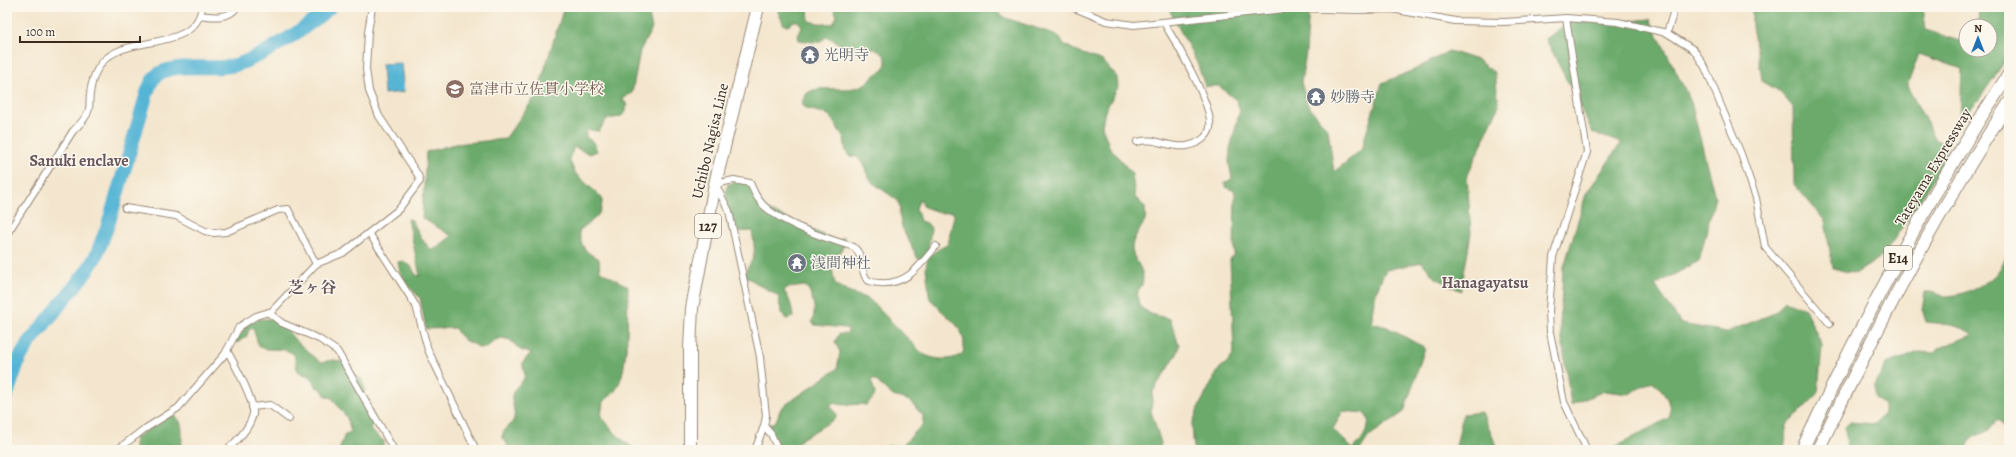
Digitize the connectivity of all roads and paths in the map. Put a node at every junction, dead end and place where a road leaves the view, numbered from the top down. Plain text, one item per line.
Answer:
1 (202, 7) edge
2 (237, 7) edge
3 (372, 7) edge
4 (758, 7) edge
5 (1072, 7) edge
6 (1675, 7) edge
7 (1358, 9) edge
8 (200, 15) junction
9 (1566, 18) junction
10 (1164, 23) junction
11 (1667, 33) junction
12 (2009, 74) edge
13 (2009, 103) edge
14 (1137, 142) dead end
15 (715, 184) junction
16 (125, 208) dead end
17 (369, 232) junction
18 (7, 234) edge
19 (936, 246) dead end
20 (316, 264) junction
21 (269, 313) junction
22 (1830, 324) dead end
23 (227, 350) junction
24 (252, 407) junction
25 (289, 419) dead end
26 (764, 426) junction
27 (229, 448) dead end
28 (117, 450) edge
29 (394, 450) edge
30 (476, 450) edge
31 (690, 450) edge
32 (755, 450) edge
33 (778, 450) edge
34 (1587, 450) edge
35 (1802, 450) edge
36 (1818, 450) edge

1 - 8 street
2 - 8 street
3 - 17 street
4 - 15 highway, Uchibo Nagisa Line / 127
5 - 10 street
6 - 11 street
7 - 9 street
7 - 10 street
8 - 18 street
9 - 11 street
9 - 34 street
10 - 14 street
11 - 22 street
12 - 35 highway, Tateyama Expressway / E14
13 - 36 highway, Tateyama Expressway / E14
15 - 19 street
15 - 26 street
15 - 31 highway, Uchibo Nagisa Line / 127
16 - 20 street
17 - 20 street
17 - 30 street
20 - 21 street
21 - 23 street
21 - 29 street
23 - 24 street
23 - 28 street
24 - 25 street
24 - 27 street
26 - 32 street
26 - 33 street

